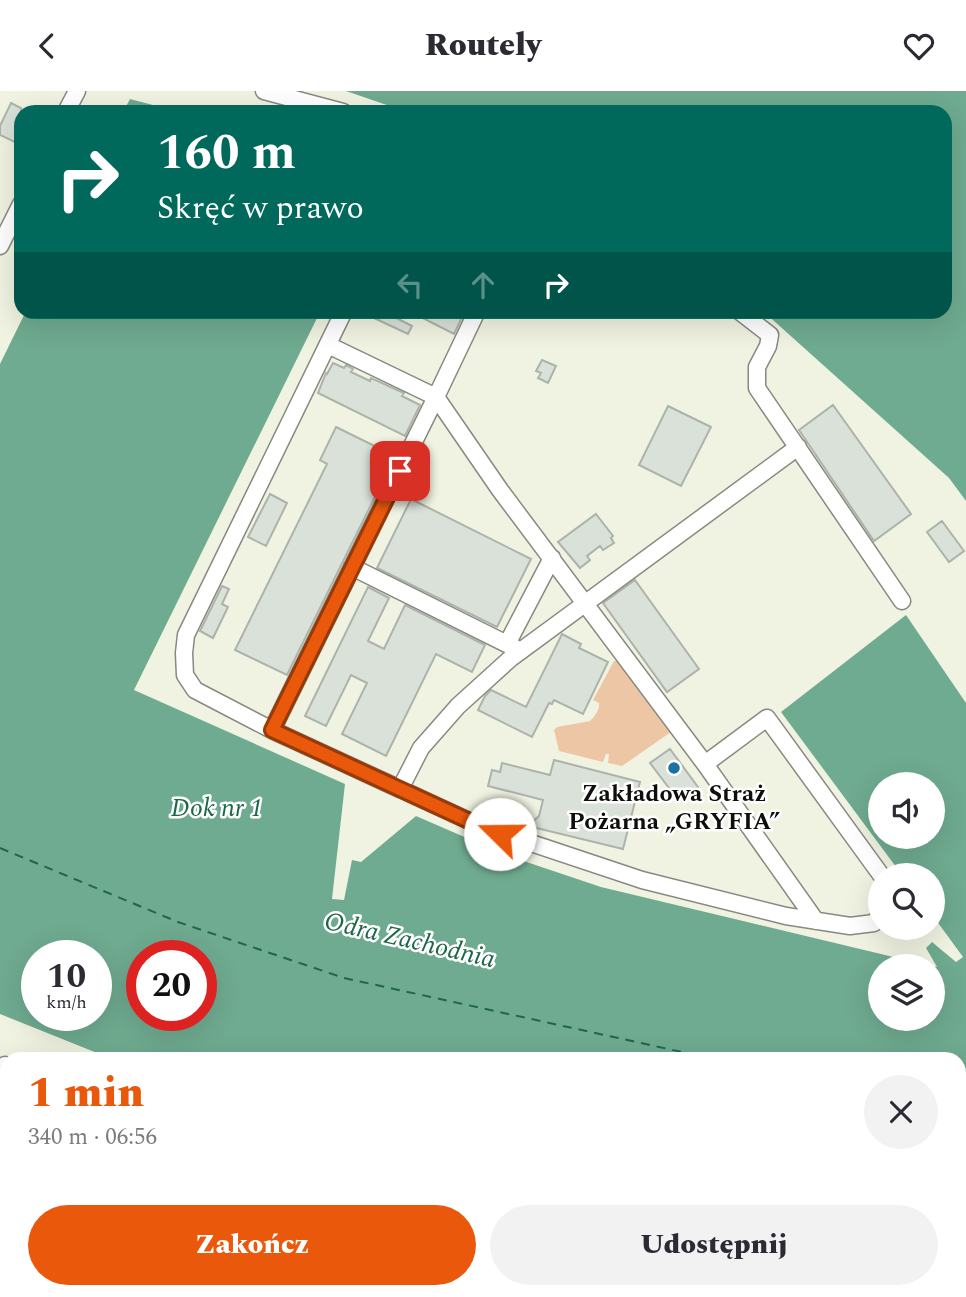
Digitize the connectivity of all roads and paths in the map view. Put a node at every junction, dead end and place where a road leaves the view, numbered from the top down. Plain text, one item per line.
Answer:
1 (264, 91) edge
2 (317, 105) edge
3 (14, 218) edge
4 (0, 246) edge
5 (341, 319) edge
6 (473, 319) edge
7 (750, 319) edge
8 (328, 345) junction
9 (436, 397) junction
10 (797, 447) junction
11 (552, 558) junction
12 (352, 567) junction
13 (902, 601) dead end
14 (586, 603) junction
15 (514, 647) junction
16 (272, 730) junction
17 (705, 764) junction
18 (400, 789) junction
19 (872, 863) edge
20 (816, 921) junction
21 (868, 924) edge

1 - 2 lane
3 - 4 lane
5 - 8 lane
6 - 9 lane
7 - 10 lane
8 - 9 lane
8 - 16 lane
9 - 11 lane
9 - 12 lane
10 - 13 lane
10 - 14 lane
11 - 14 lane
11 - 15 lane
12 - 15 lane
12 - 16 lane
14 - 15 lane
14 - 17 lane
15 - 18 lane
16 - 18 lane
17 - 19 lane
17 - 20 lane
18 - 20 lane
20 - 21 lane

